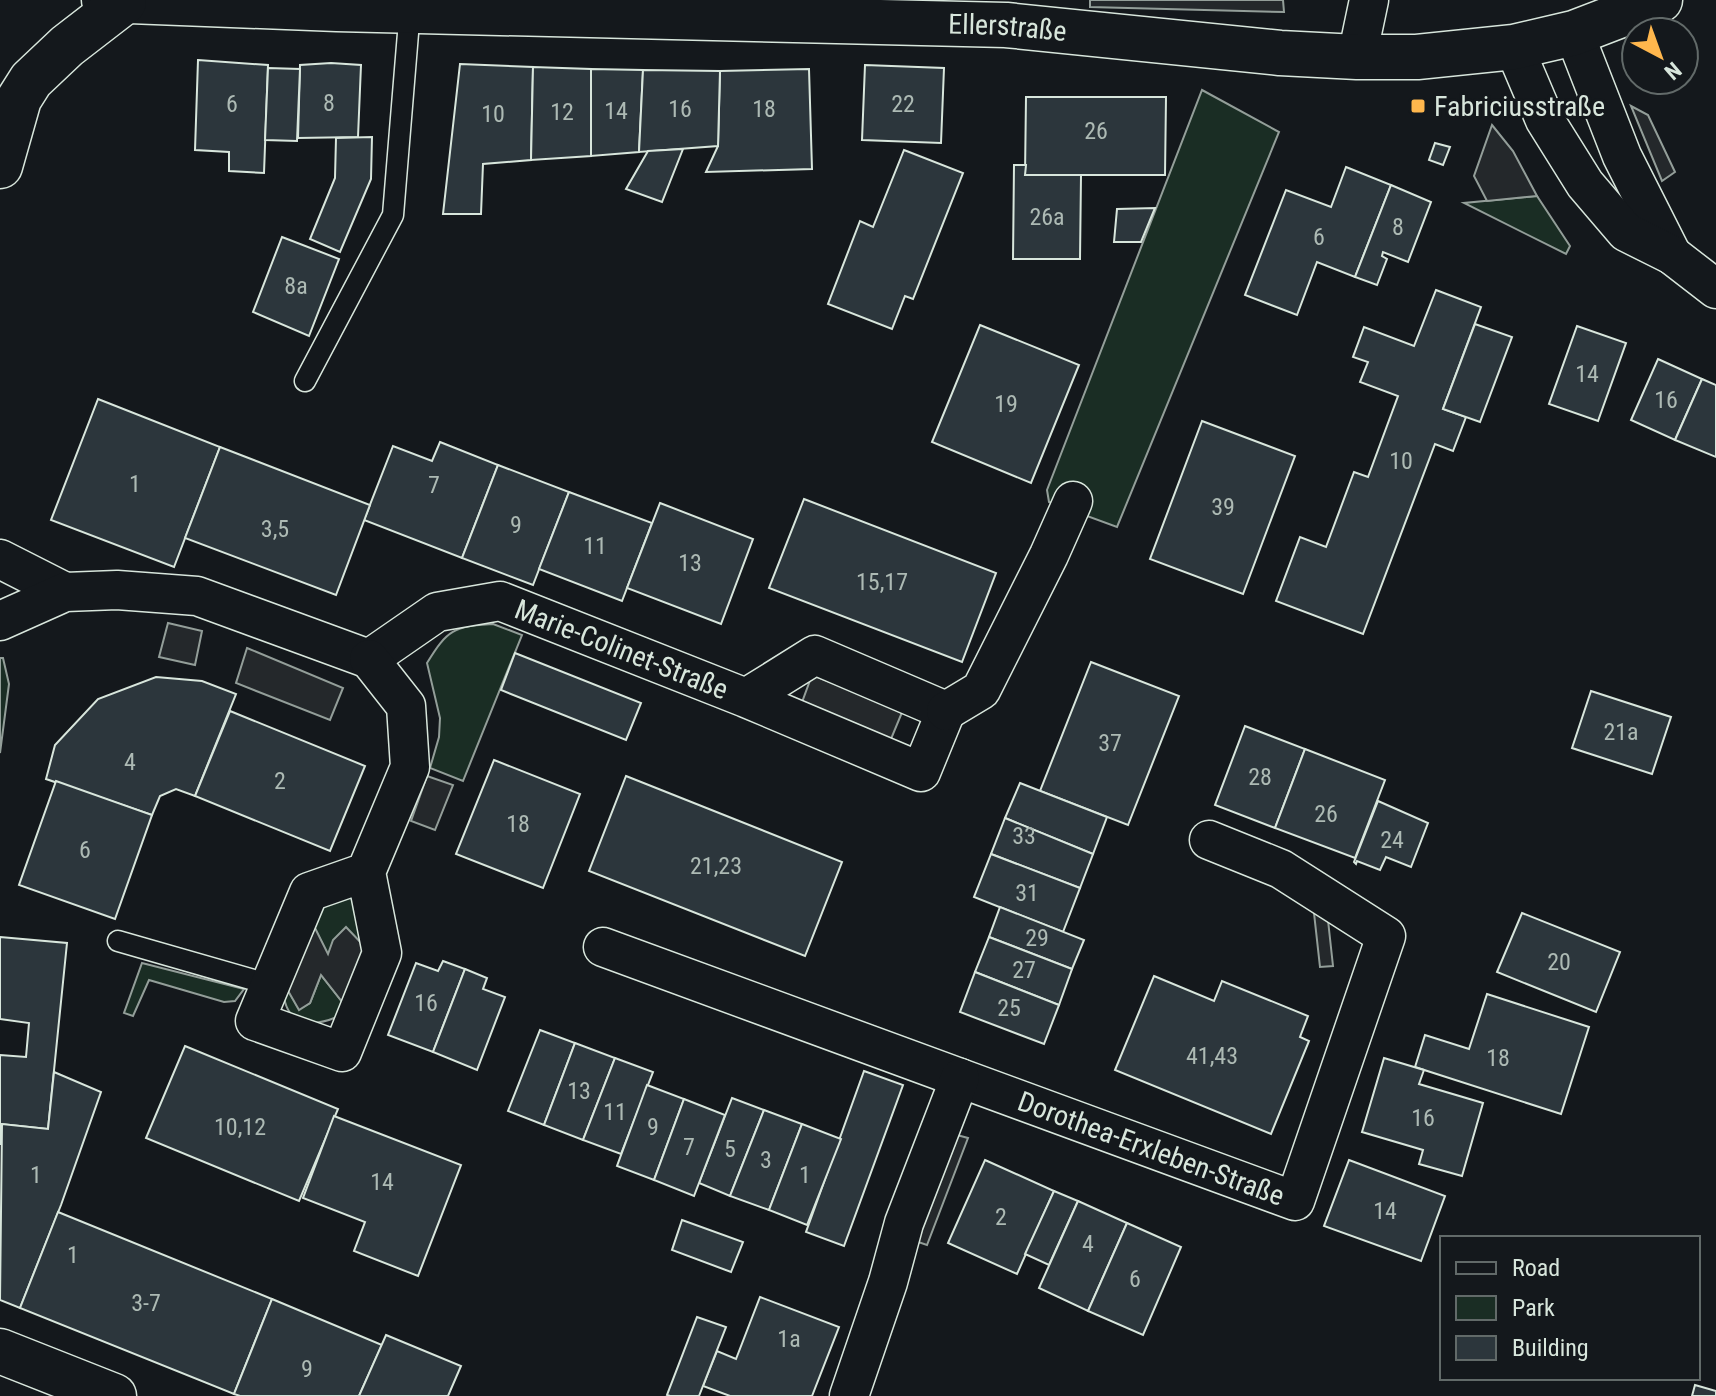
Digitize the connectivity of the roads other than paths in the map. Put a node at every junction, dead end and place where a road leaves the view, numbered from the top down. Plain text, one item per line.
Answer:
1 (1369, 0) edge
2 (1660, 0) edge
3 (114, 1) edge
4 (410, 9) junction
5 (760, 9) edge
6 (1574, 33) junction
7 (1514, 47) junction
8 (1357, 57) junction
9 (0, 166) edge
10 (1672, 255) junction
11 (1716, 289) edge
12 (305, 381) dead end
13 (1073, 501) dead end
14 (0, 559) edge
15 (65, 592) junction
16 (0, 621) edge
17 (369, 659) junction
18 (746, 698) junction
19 (946, 711) junction
20 (1209, 840) dead end
21 (366, 872) junction
22 (118, 941) dead end
23 (603, 947) dead end
24 (271, 985) junction
25 (960, 1078) junction
26 (0, 1351) edge
27 (114, 1396) edge
28 (849, 1396) edge

1 - 8 street
2 - 6 main road, Ellerstraße
3 - 4 main road, Ellerstraße
3 - 9 main road
4 - 5 main road, Ellerstraße
4 - 12 lane
5 - 8 main road, Ellerstraße
6 - 7 main road, Ellerstraße
6 - 10 street
7 - 8 main road, Ellerstraße
7 - 10 street
10 - 11 street
13 - 19 street
14 - 15 street
15 - 16 street
15 - 17 street
17 - 18 street, Marie-Colinet-Straße
17 - 21 street
18 - 19 street, Marie-Colinet-Straße
18 - 19 street, Marie-Colinet-Straße
20 - 25 street, Dorothea-Erxleben-Straße
21 - 24 street
21 - 24 street
22 - 24 lane
23 - 25 street, Dorothea-Erxleben-Straße
25 - 28 street
26 - 27 main road

